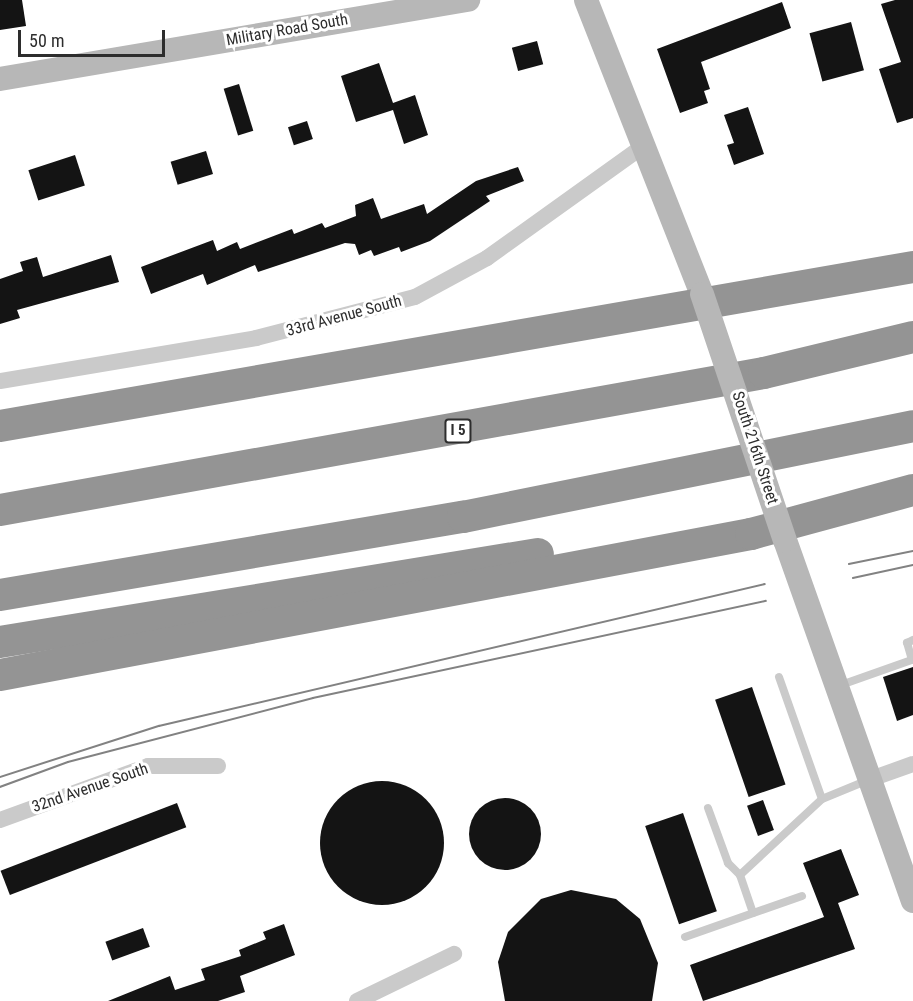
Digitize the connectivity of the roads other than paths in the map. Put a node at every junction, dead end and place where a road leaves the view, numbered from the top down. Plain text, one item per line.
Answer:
1 (468, 0) edge
2 (586, 0) edge
3 (0, 79) edge
4 (645, 145) junction
5 (913, 267) edge
6 (913, 337) edge
7 (0, 381) edge
8 (0, 426) edge
9 (913, 426) edge
10 (913, 485) edge
11 (913, 490) edge
12 (0, 510) edge
13 (0, 595) edge
14 (913, 640) edge
15 (0, 642) edge
16 (0, 675) edge
17 (779, 677) dead end
18 (834, 687) junction
19 (913, 764) edge
20 (218, 766) dead end
21 (868, 780) junction
22 (822, 799) junction
23 (708, 808) dead end
24 (0, 820) edge
25 (740, 875) junction
26 (802, 896) dead end
27 (913, 901) edge
28 (753, 913) junction
29 (685, 938) dead end
30 (454, 954) dead end
31 (357, 1001) edge

1 - 3 main road, Military Road South
2 - 4 main road, South 216th Street
4 - 7 street, 33rd Avenue South
4 - 18 main road, South 216th Street, bridge
5 - 8 highway
6 - 12 highway, I 5
9 - 13 highway
10 - 15 highway
11 - 16 highway
14 - 18 lane
17 - 22 lane
18 - 21 main road, South 216th Street
19 - 21 street
20 - 24 street, 32nd Avenue South
21 - 22 lane
21 - 27 main road, South 216th Street
22 - 25 lane
23 - 25 lane
25 - 28 lane
26 - 28 lane
28 - 29 lane
30 - 31 street

